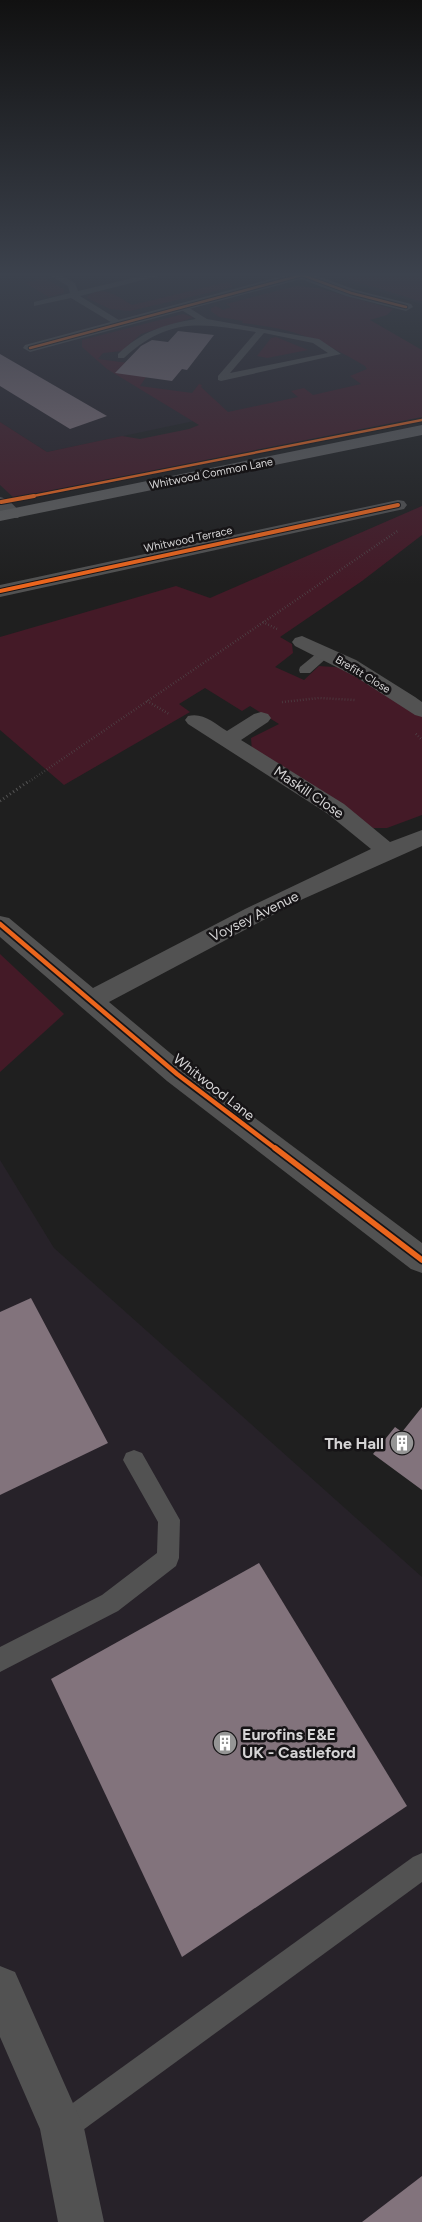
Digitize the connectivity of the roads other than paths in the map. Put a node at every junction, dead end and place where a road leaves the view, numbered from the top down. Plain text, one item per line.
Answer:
1 (422, 430) edge
2 (4, 511) edge
3 (394, 514) road end
4 (0, 591) edge
5 (302, 642) dead end
6 (326, 652) junction
7 (304, 670) dead end
8 (422, 711) edge
9 (261, 718) road end
10 (195, 720) dead end
11 (227, 740) junction
12 (422, 837) edge
13 (387, 851) junction
14 (0, 924) edge
15 (90, 1001) junction
16 (422, 1260) edge
17 (134, 1460) dead end
18 (0, 1660) edge
19 (422, 1866) edge
20 (0, 1987) edge
21 (62, 2128) junction
22 (81, 2222) edge

1 - 2 main road, Whitwood Common Lane
3 - 4 street, Whitwood Terrace
5 - 6 street, Brefitt Close
6 - 7 lane
6 - 8 street, Brefitt Close
9 - 11 street
10 - 11 street, Maskill Close
11 - 13 street, Maskill Close
12 - 13 street, Voysey Avenue
13 - 15 street, Voysey Avenue
14 - 15 street, Whitwood Lane
15 - 16 street, Whitwood Lane
17 - 18 lane
19 - 21 lane
20 - 21 street
21 - 22 street

